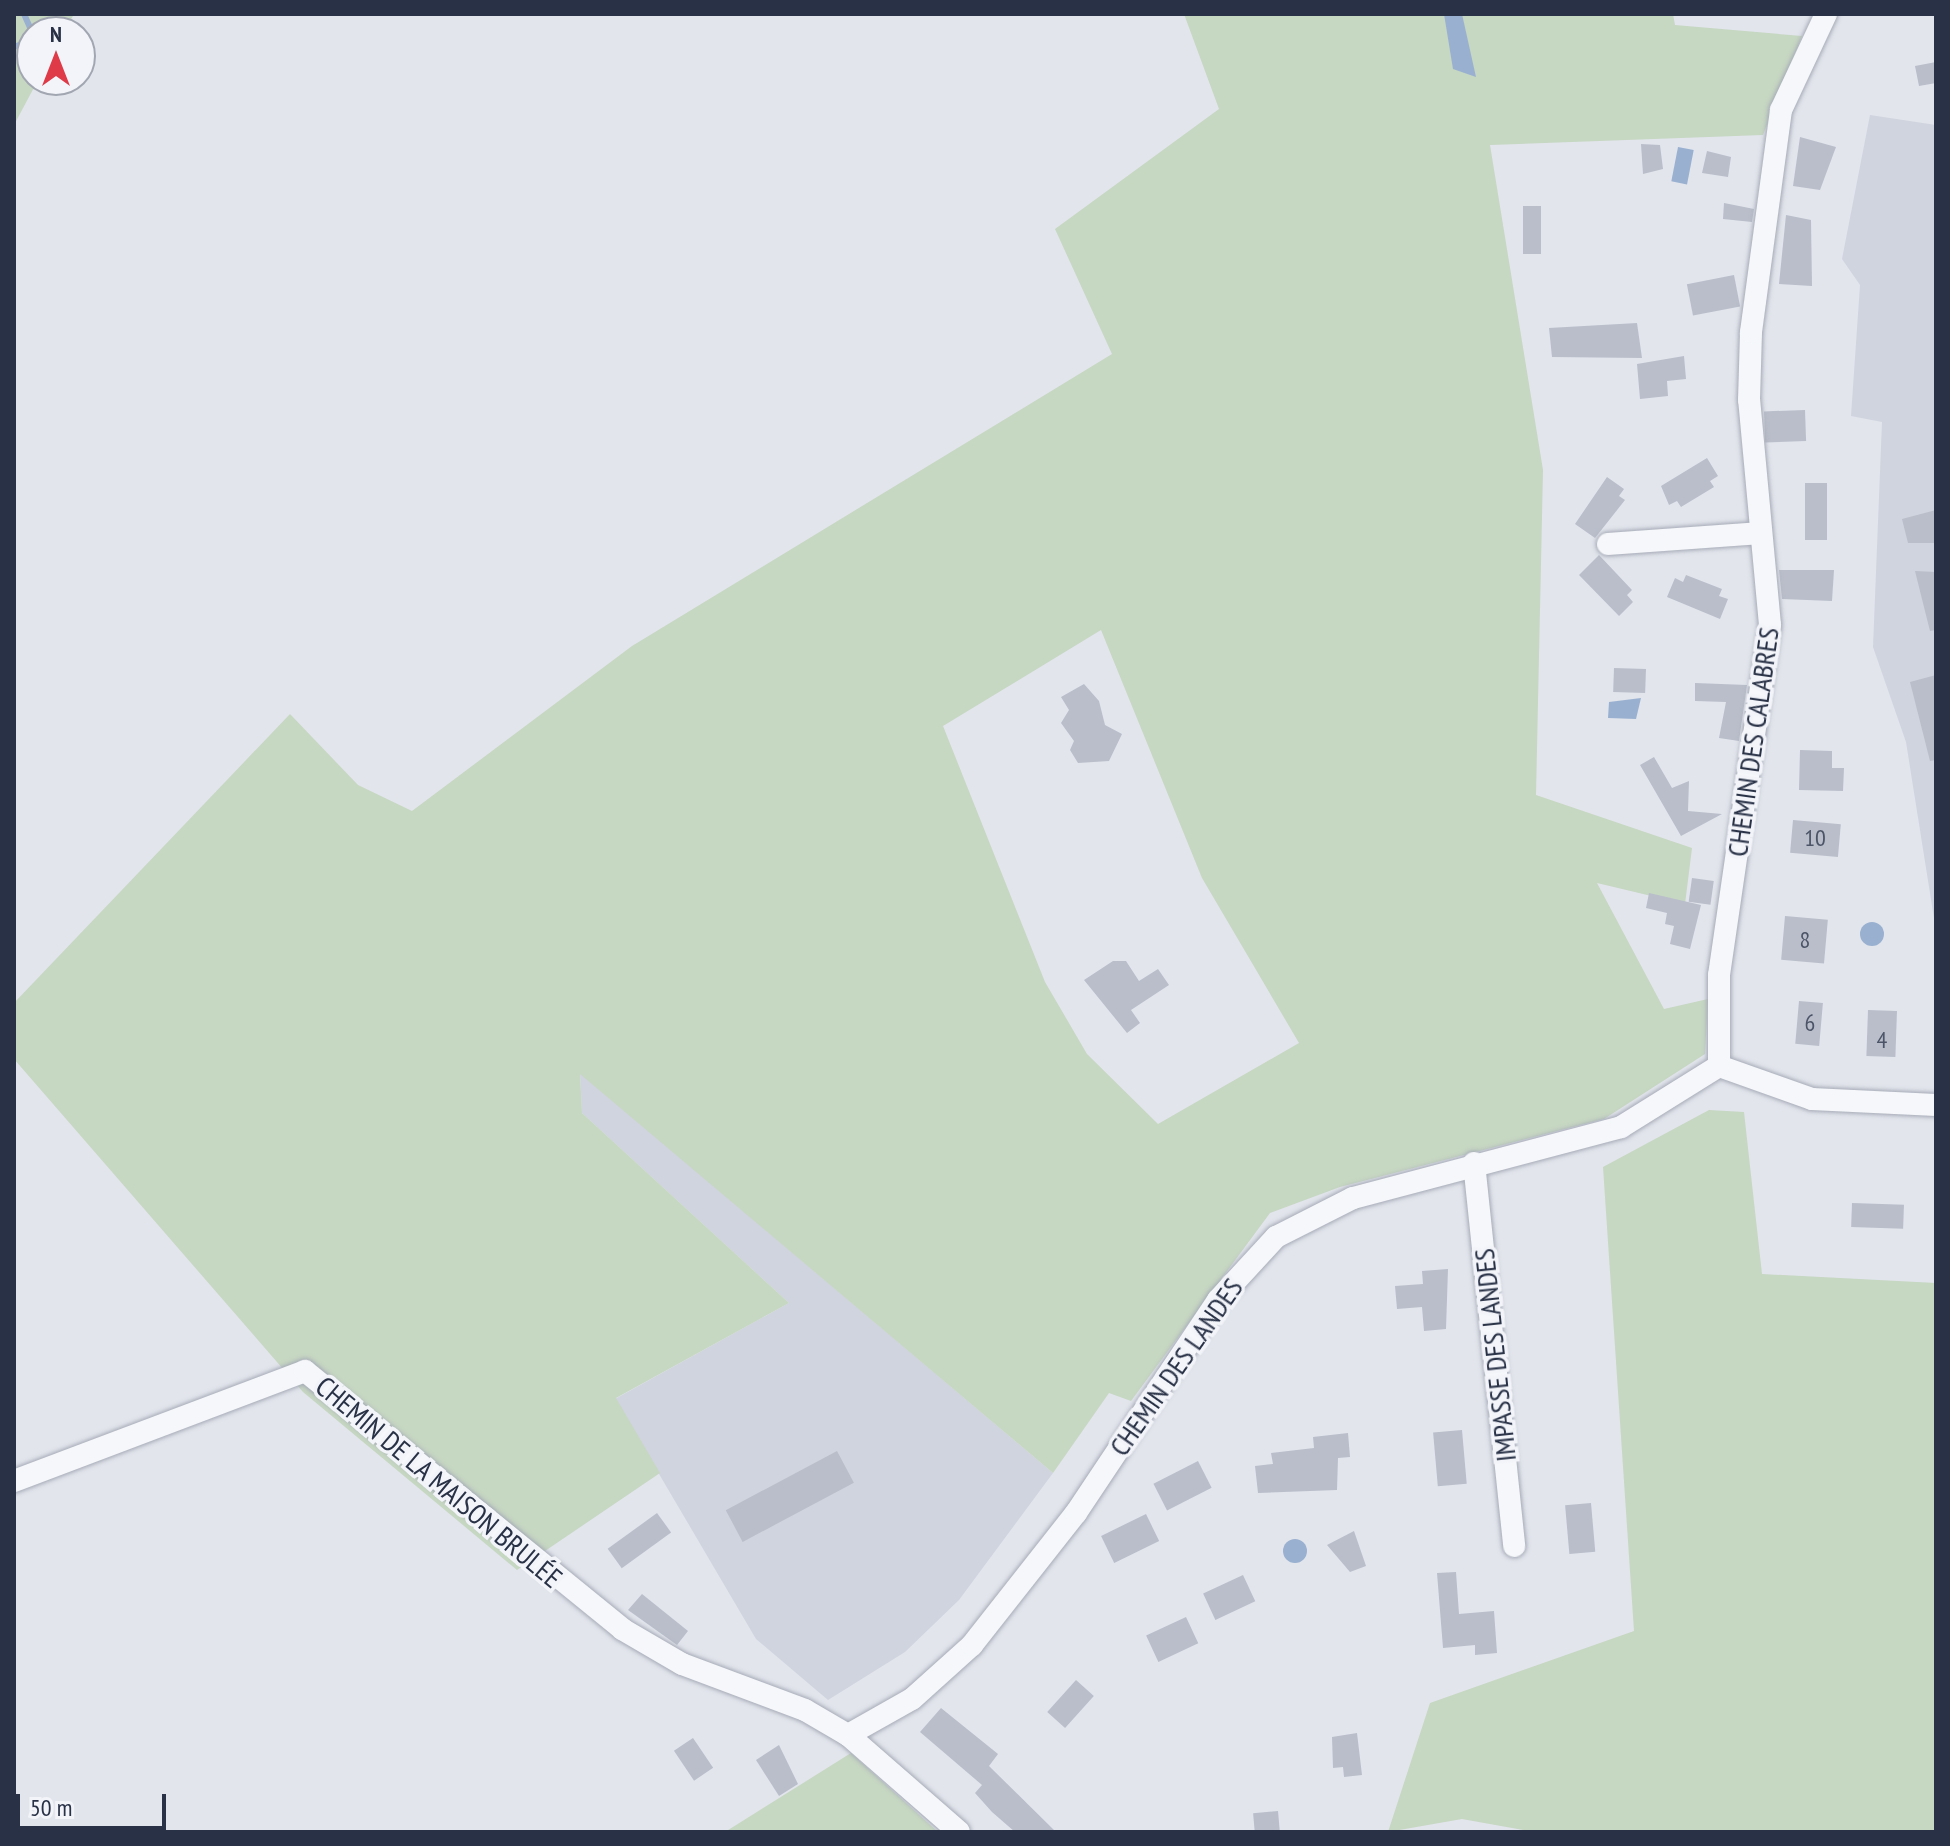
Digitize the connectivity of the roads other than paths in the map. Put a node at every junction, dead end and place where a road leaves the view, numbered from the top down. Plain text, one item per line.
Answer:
1 (1826, 14) edge
2 (1761, 533) junction
3 (1608, 544) dead end
4 (1719, 1066) junction
5 (1936, 1105) edge
6 (1474, 1163) junction
7 (14, 1481) edge
8 (1514, 1546) dead end
9 (848, 1735) junction
10 (959, 1832) edge

1 - 2 street, CHEMIN DES CALABRES
2 - 3 street
2 - 4 street, CHEMIN DES CALABRES
4 - 5 street
4 - 6 street, CHEMIN DES LANDES
6 - 8 street, IMPASSE DES LANDES
6 - 9 street, CHEMIN DES LANDES
7 - 9 street, CHEMIN DE LA MAISON BRULÉE
9 - 10 street

